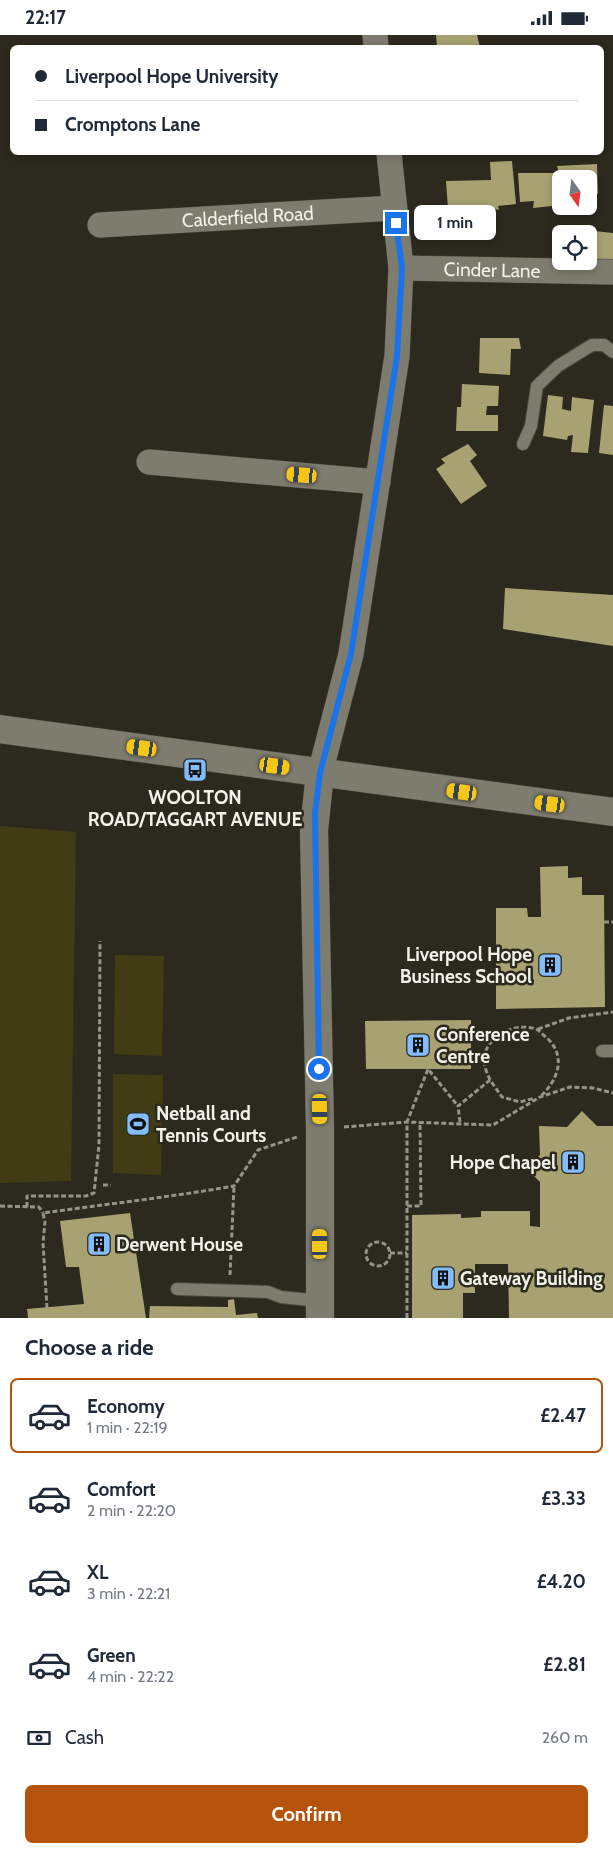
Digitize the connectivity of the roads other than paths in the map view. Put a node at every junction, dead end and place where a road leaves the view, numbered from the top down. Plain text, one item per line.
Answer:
1 (389, 155) edge
2 (394, 208) junction
3 (100, 225) dead end
4 (402, 268) junction
5 (613, 272) edge
6 (613, 352) edge
7 (523, 444) dead end
8 (149, 462) dead end
9 (378, 482) junction
10 (0, 729) edge
11 (320, 773) junction
12 (613, 812) edge
13 (177, 1289) dead end
14 (320, 1310) edge

1 - 2 street
2 - 3 street, Calderfield Road
2 - 4 street
4 - 5 street, Cinder Lane
4 - 9 street
6 - 7 lane
8 - 9 street
9 - 11 street
10 - 11 street
11 - 12 street
11 - 14 street
13 - 14 lane

